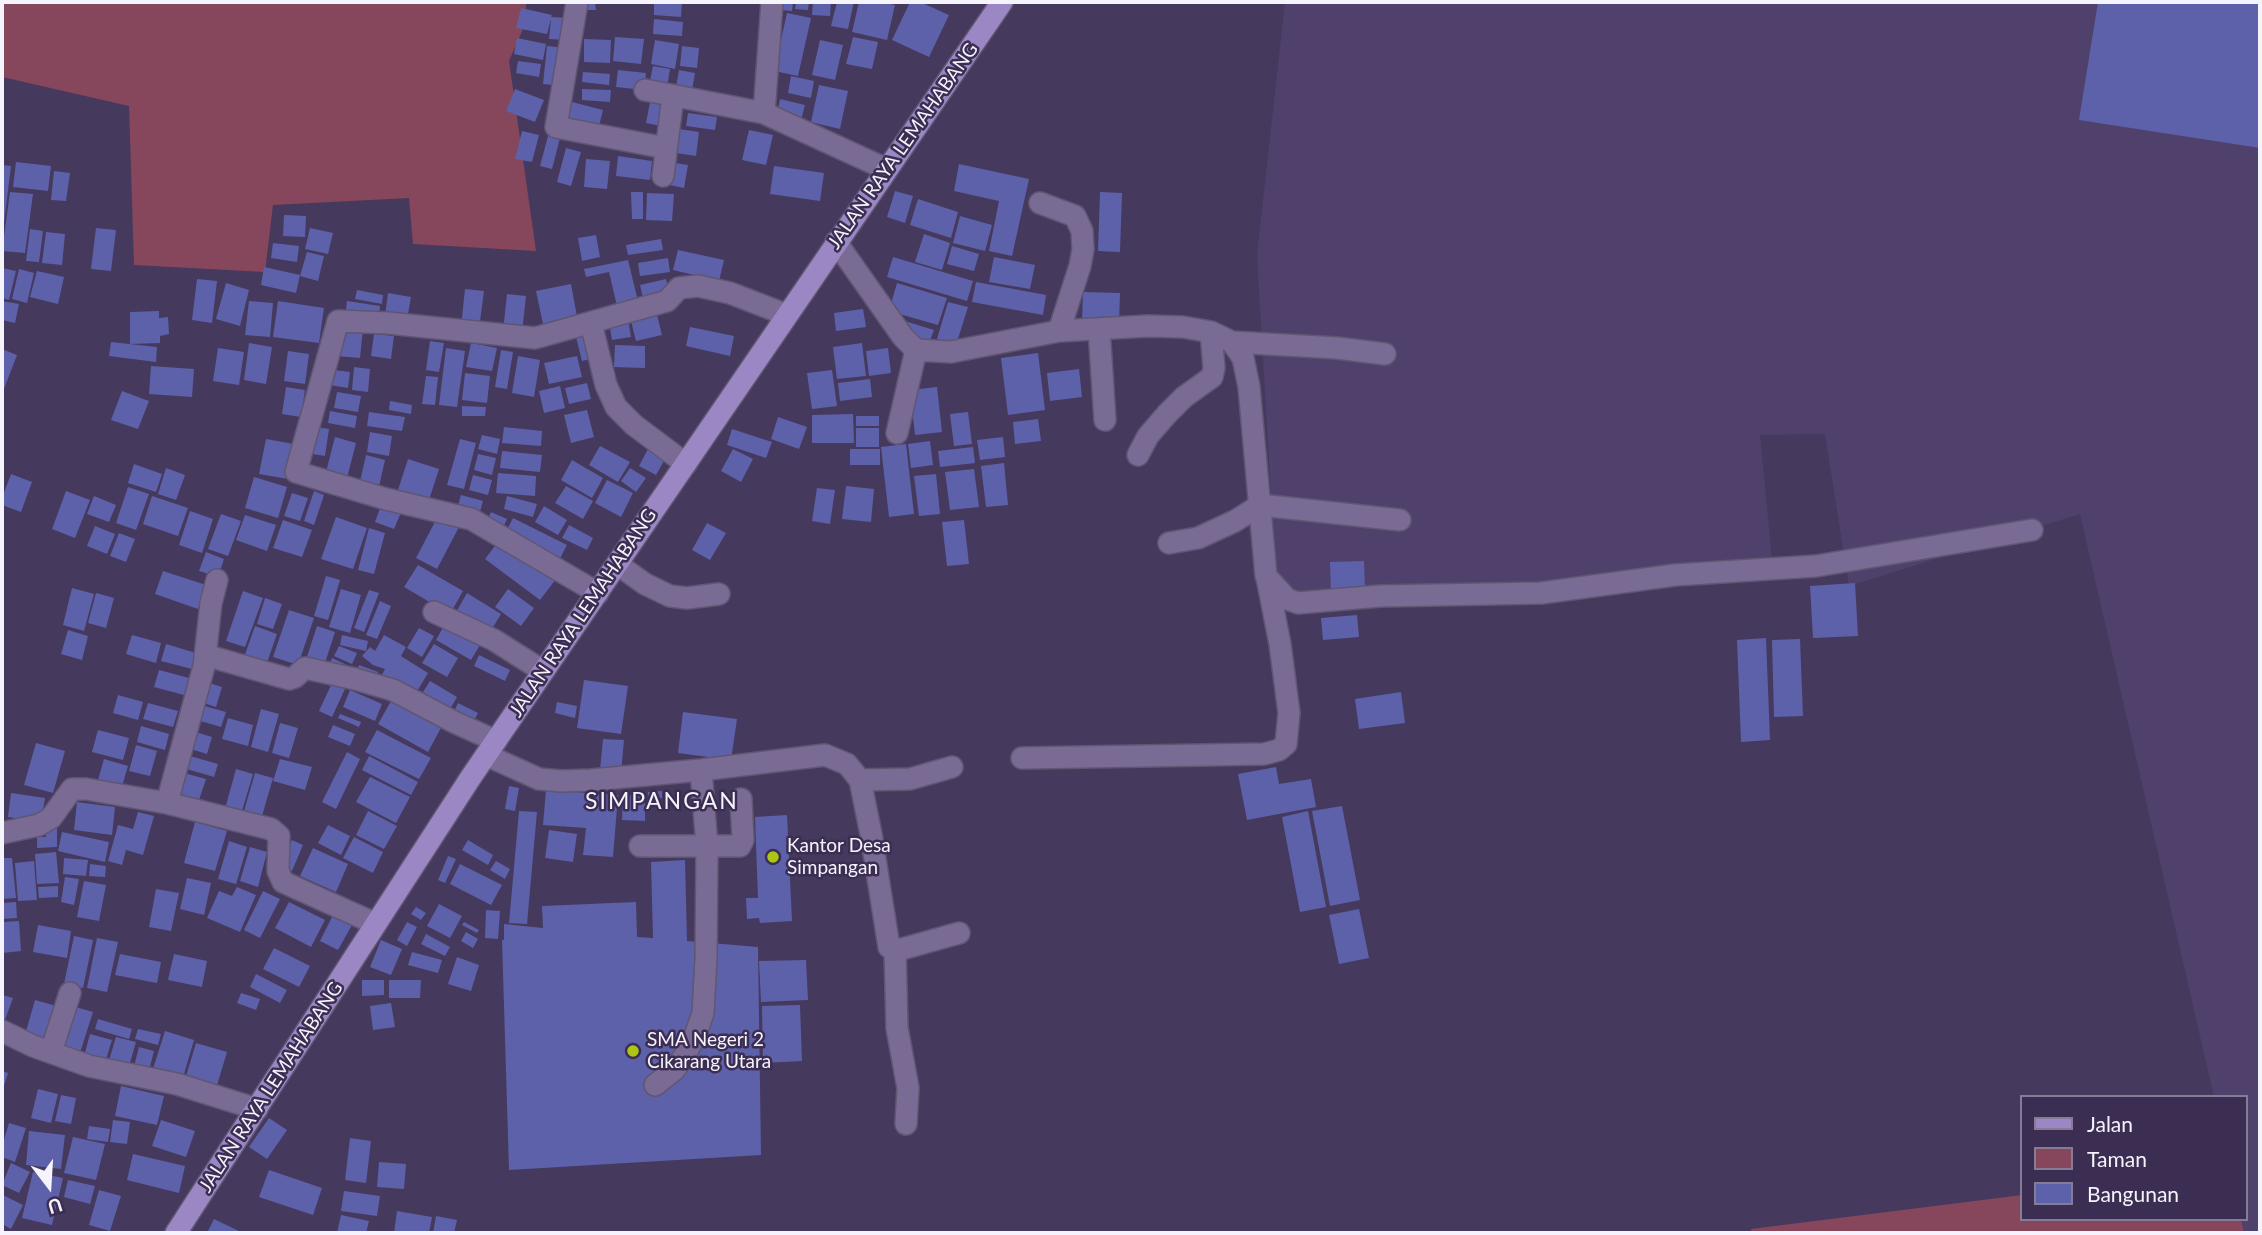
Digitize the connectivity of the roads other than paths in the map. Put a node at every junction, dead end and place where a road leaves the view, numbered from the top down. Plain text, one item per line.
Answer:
1 (577, 2) edge
2 (772, 2) edge
3 (1002, 2) edge
4 (645, 90) dead end
5 (673, 96) junction
6 (764, 113) junction
7 (666, 148) junction
8 (886, 169) junction
9 (663, 176) dead end
10 (1040, 203) dead end
11 (836, 242) junction
12 (787, 315) junction
13 (591, 323) junction
14 (1099, 329) junction
15 (1059, 331) junction
16 (1211, 332) junction
17 (1232, 342) junction
18 (916, 350) junction
19 (1385, 354) dead end
20 (1105, 420) dead end
21 (897, 433) dead end
22 (1138, 455) dead end
23 (686, 464) junction
24 (1260, 505) junction
25 (1400, 520) dead end
26 (2032, 530) dead end
27 (1169, 543) dead end
28 (617, 564) junction
29 (1266, 576) junction
30 (217, 580) dead end
31 (597, 593) junction
32 (719, 594) dead end
33 (434, 612) dead end
34 (205, 655) junction
35 (543, 671) junction
36 (491, 748) junction
37 (1022, 758) dead end
38 (952, 767) dead end
39 (701, 770) junction
40 (860, 780) junction
41 (741, 799) dead end
42 (167, 803) junction
43 (2, 833) edge
44 (639, 846) dead end
45 (706, 847) junction
46 (376, 924) junction
47 (959, 933) dead end
48 (892, 948) junction
49 (70, 993) dead end
50 (2, 1031) edge
51 (51, 1052) junction
52 (655, 1085) dead end
53 (257, 1109) junction
54 (906, 1124) dead end
55 (176, 1233) edge

1 - 7 street
2 - 6 street
3 - 8 main road, JALAN RAYA LEMAHABANG
4 - 5 street
5 - 6 street
5 - 7 street
6 - 8 street
7 - 9 street
8 - 11 main road, JALAN RAYA LEMAHABANG
10 - 15 street
11 - 12 main road, JALAN RAYA LEMAHABANG
11 - 18 street
12 - 13 street
12 - 23 main road, JALAN RAYA LEMAHABANG
13 - 23 street
13 - 31 street
14 - 15 street
14 - 16 street
14 - 20 street
15 - 18 street
16 - 17 street
16 - 22 street
17 - 19 street
17 - 24 street
18 - 21 street
23 - 28 main road, JALAN RAYA LEMAHABANG
24 - 25 street
24 - 27 street
24 - 29 street
26 - 29 street
28 - 31 main road, JALAN RAYA LEMAHABANG
28 - 32 street
29 - 37 street
30 - 34 street
31 - 35 main road, JALAN RAYA LEMAHABANG
33 - 35 street
34 - 36 street
34 - 42 street
35 - 36 main road, JALAN RAYA LEMAHABANG
36 - 39 street
36 - 46 main road, JALAN RAYA LEMAHABANG
38 - 40 street
39 - 40 street
39 - 45 street
40 - 48 street
41 - 45 street
42 - 43 street
42 - 46 street
44 - 45 street
45 - 52 street
46 - 53 main road, JALAN RAYA LEMAHABANG
47 - 48 street
48 - 54 street
49 - 51 street
50 - 51 street
51 - 53 street
53 - 55 main road, JALAN RAYA LEMAHABANG

